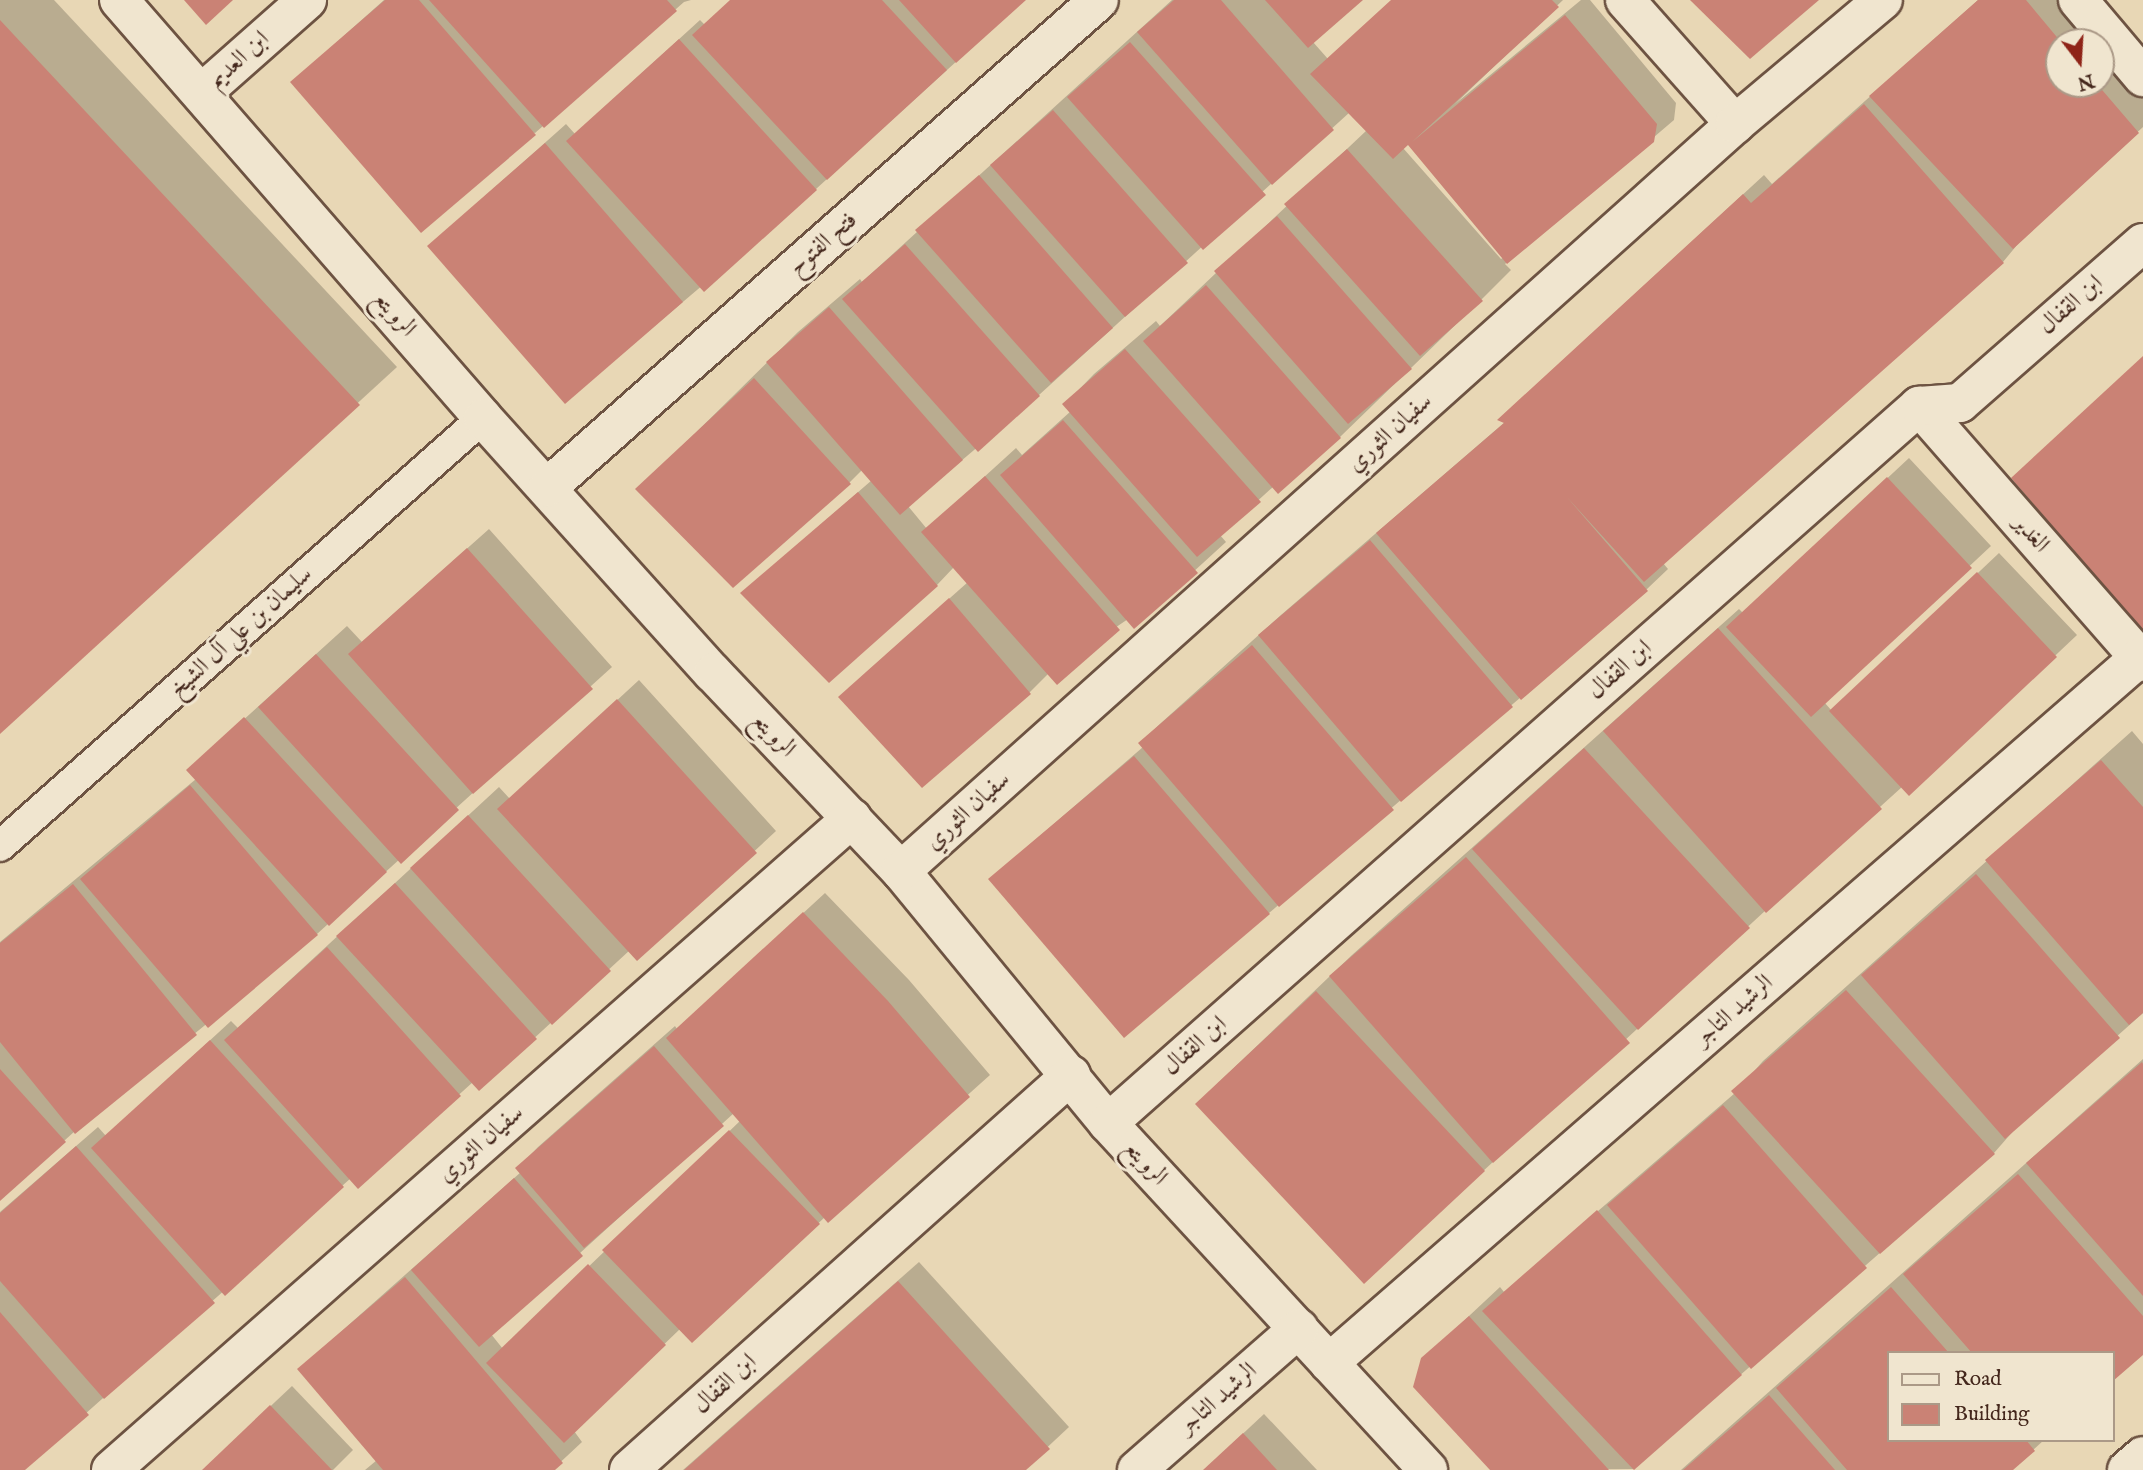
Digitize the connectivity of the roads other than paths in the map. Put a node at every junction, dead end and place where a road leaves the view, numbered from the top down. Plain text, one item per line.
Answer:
1 (119, 0) edge
2 (307, 0) edge
3 (1099, 0) edge
4 (1625, 0) edge
5 (1883, 0) edge
6 (2078, 0) edge
7 (2143, 77) edge
8 (202, 92) junction
9 (1735, 124) junction
10 (2143, 243) edge
11 (1919, 406) junction
12 (483, 418) junction
13 (548, 487) junction
14 (2141, 660) edge
15 (852, 818) junction
16 (0, 846) edge
17 (901, 871) junction
18 (1071, 1075) junction
19 (1108, 1123) junction
20 (1299, 1328) junction
21 (1329, 1363) junction
22 (2143, 1456) edge
23 (111, 1470) edge
24 (629, 1470) edge
25 (1137, 1470) edge
26 (1427, 1470) edge
27 (2127, 1470) edge

1 - 8 street, الرويتع
2 - 8 street, ابن العديم
3 - 13 street, فتح الفتوح
4 - 9 street
5 - 9 street, سفيان الثوري
6 - 7 street
8 - 12 street, الرويتع
9 - 17 street, سفيان الثوري
10 - 11 street, ابن القفال
11 - 14 street, الغدير
11 - 19 street, ابن القفال
12 - 13 street, الرويتع
12 - 16 lane, سليمان بن علي آل الشيخ
13 - 15 street, الرويتع
14 - 21 street, الرشيد التاجر
15 - 17 street, الرويتع
15 - 23 street, سفيان الثوري
17 - 18 street, الرويتع
18 - 19 street, الرويتع
18 - 24 street, ابن القفال
19 - 20 street, الرويتع
20 - 21 street, الرويتع
20 - 25 street, الرشيد التاجر
21 - 26 street, الرويتع
22 - 27 street

